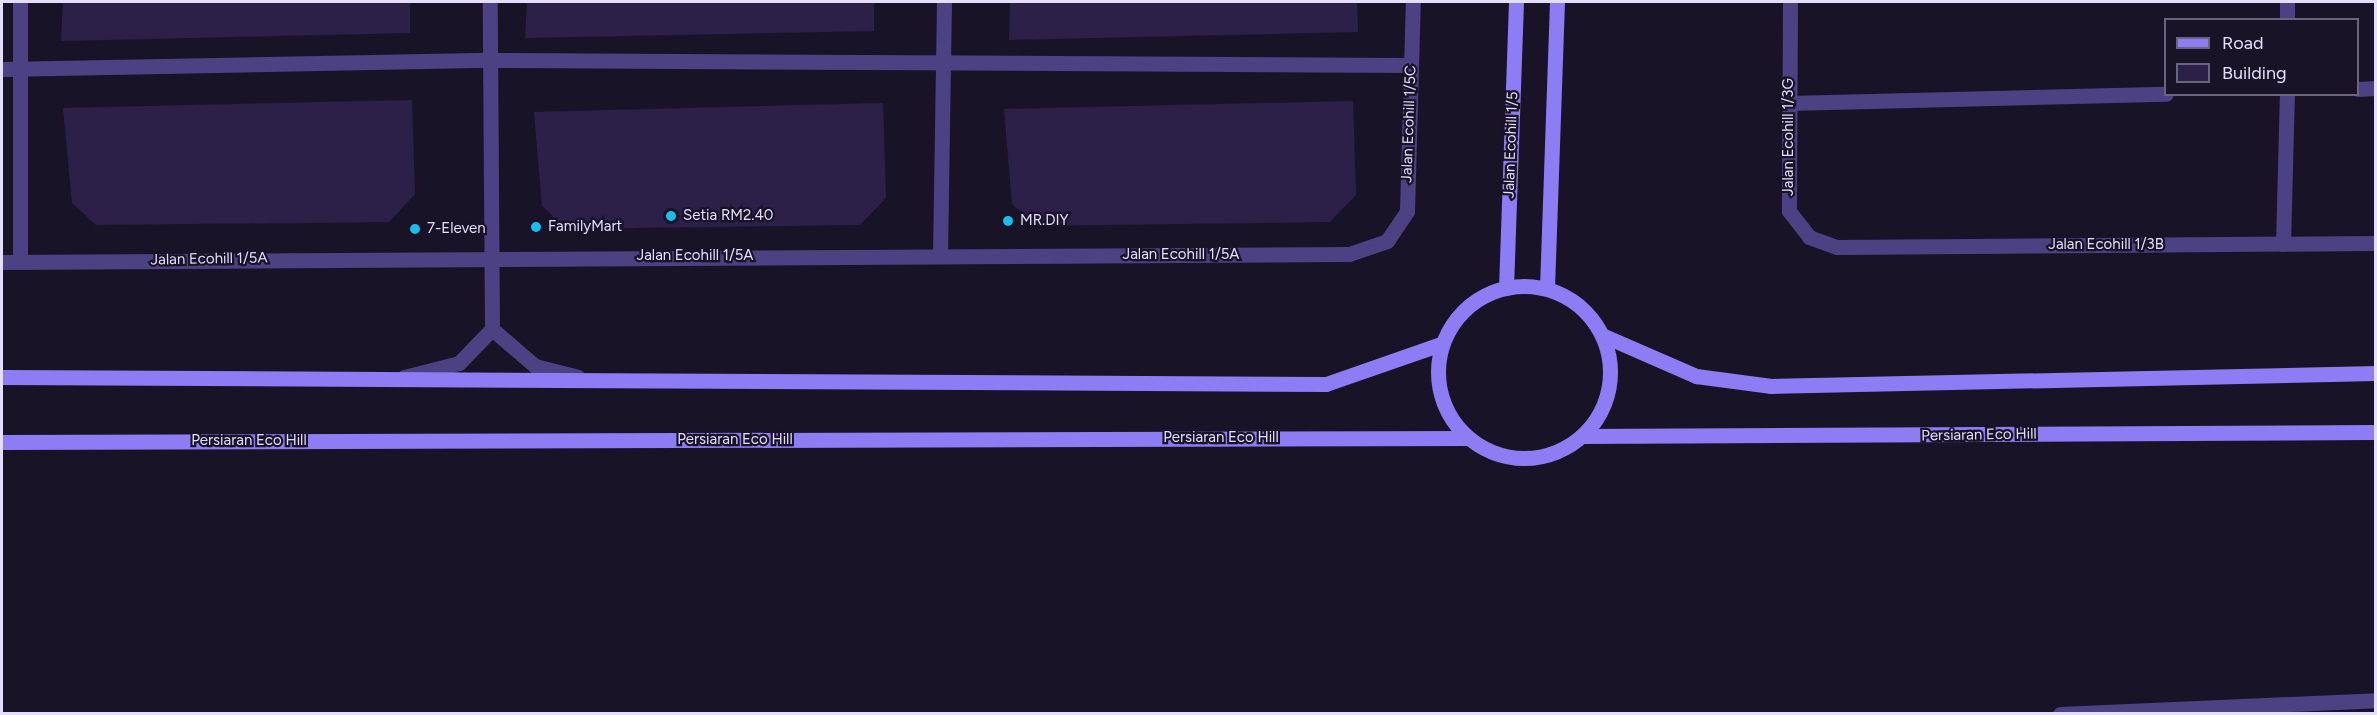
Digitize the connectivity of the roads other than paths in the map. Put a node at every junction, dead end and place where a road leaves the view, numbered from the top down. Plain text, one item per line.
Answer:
1 (20, 2) edge
2 (490, 2) edge
3 (945, 2) edge
4 (1413, 2) edge
5 (1516, 2) edge
6 (1557, 2) edge
7 (1790, 2) edge
8 (2287, 2) edge
9 (2287, 18) edge
10 (490, 60) junction
11 (944, 60) junction
12 (1411, 65) junction
13 (20, 68) junction
14 (2, 69) edge
15 (2359, 88) edge
16 (2376, 88) edge
17 (2164, 94) edge
18 (2287, 96) edge
19 (1788, 103) junction
20 (1387, 241) joint
21 (2376, 243) edge
22 (2283, 244) junction
23 (1837, 247) joint
24 (489, 256) junction
25 (940, 256) junction
26 (20, 261) junction
27 (2, 262) edge
28 (1506, 288) junction
29 (1547, 288) junction
30 (492, 329) junction
31 (1602, 335) junction
32 (1441, 345) junction
33 (2376, 373) edge
34 (2, 377) edge
35 (393, 379) junction
36 (590, 380) junction
37 (2376, 432) edge
38 (1582, 436) junction
39 (1468, 438) junction
40 (2, 442) edge
41 (2376, 700) edge
42 (2177, 710) edge
43 (2060, 714) edge

1 - 13 street
2 - 10 street
3 - 11 street
4 - 12 street, Jalan Ecohill 1/5C
5 - 28 street, Jalan Ecohill 1/5
6 - 29 street
7 - 19 street, Jalan Ecohill 1/3G
8 - 9 street
10 - 11 street
10 - 13 street
10 - 24 street
11 - 12 street
11 - 25 street
12 - 20 street, Jalan Ecohill 1/5C
13 - 14 street
13 - 26 street
15 - 16 street
17 - 19 street
18 - 22 street
19 - 23 street, Jalan Ecohill 1/3G
20 - 25 street, Jalan Ecohill 1/5A
21 - 22 street, Jalan Ecohill 1/3B
22 - 23 street, Jalan Ecohill 1/3B
24 - 25 street, Jalan Ecohill 1/5A
24 - 26 street, Jalan Ecohill 1/5A
24 - 30 street
26 - 27 street, Jalan Ecohill 1/5A
28 - 29 street
28 - 32 street
29 - 31 street, Persiaran Eco Hill
30 - 35 street
30 - 36 street
31 - 33 street
31 - 38 street, Persiaran Eco Hill
32 - 36 street
32 - 39 street
34 - 35 street
35 - 36 street
37 - 38 street, Persiaran Eco Hill
38 - 39 street, Persiaran Eco Hill
39 - 40 street, Persiaran Eco Hill
41 - 42 street
42 - 43 street

